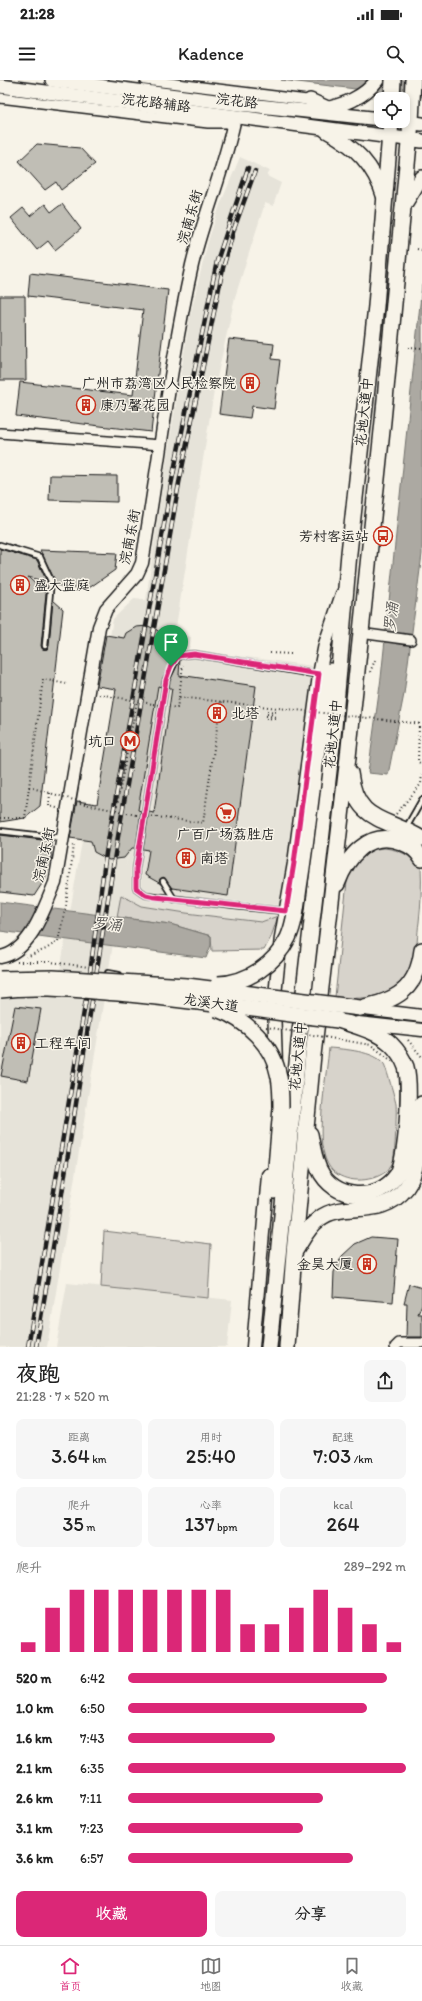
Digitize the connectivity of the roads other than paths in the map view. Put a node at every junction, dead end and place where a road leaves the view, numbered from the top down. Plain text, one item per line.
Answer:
1 (52, 80) edge
2 (146, 80) edge
3 (377, 80) edge
4 (393, 80) edge
5 (412, 80) edge
6 (3, 90) edge
7 (392, 92) edge
8 (311, 106) junction
9 (343, 110) junction
10 (235, 117) junction
11 (374, 117) edge
12 (411, 122) edge
13 (319, 127) junction
14 (391, 128) edge
15 (390, 137) junction
16 (416, 141) edge
17 (422, 177) edge
18 (386, 204) junction
19 (404, 206) junction
20 (0, 433) edge
21 (161, 445) junction
22 (0, 545) edge
23 (349, 554) junction
24 (343, 590) junction
25 (360, 633) junction
26 (411, 640) dead end
27 (45, 646) dead end
28 (319, 674) junction
29 (348, 758) junction
30 (422, 800) edge
31 (0, 830) edge
32 (405, 837) junction
33 (64, 838) junction
34 (422, 839) edge
35 (422, 859) edge
36 (164, 881) dead end
37 (174, 899) junction
38 (329, 903) junction
39 (286, 911) junction
40 (421, 956) edge
41 (0, 957) edge
42 (108, 973) dead end
43 (0, 979) edge
44 (0, 990) edge
45 (187, 992) junction
46 (244, 999) dead end
47 (360, 1008) junction
48 (422, 1016) edge
49 (338, 1020) junction
50 (422, 1030) edge
51 (415, 1105) edge
52 (307, 1121) junction
53 (418, 1165) edge
54 (294, 1253) junction
55 (422, 1343) edge
56 (253, 1347) edge
57 (263, 1347) edge
58 (269, 1347) edge
59 (287, 1347) edge
60 (395, 1347) edge

1 - 8 main road, 浣花路
2 - 8 street, 浣花路辅路
3 - 9 main road
4 - 7 main road
5 - 12 main road, 花地大道中
6 - 10 main road, 浣花路
8 - 9 main road, 浣花路
8 - 9 main road
9 - 11 main road, 浣花路
10 - 13 main road, 浣花路
10 - 21 street, 浣南东街
12 - 16 main road, 花地大道中
13 - 15 main road, 浣花路
13 - 18 main road
14 - 15 main road, 花地大道中
15 - 16 main road, 浣花路
15 - 18 main road, 花地大道中
16 - 19 main road, 花地大道中
17 - 19 main road
18 - 19 main road
18 - 23 main road, 花地大道中
19 - 25 main road, 花地大道中
20 - 21 street
21 - 33 street, 浣南东街
22 - 27 lane
23 - 24 main road
23 - 58 main road, 花地大道中
24 - 28 street
24 - 45 main road, bridge
25 - 26 street
25 - 29 main road, 花地大道中
28 - 37 lane
28 - 39 street
29 - 32 main road
29 - 38 main road, 花地大道中
30 - 32 lane
31 - 33 lane
32 - 34 main road
32 - 35 main road
32 - 38 main road
33 - 41 street, 浣南东街
36 - 37 lane
37 - 39 lane
38 - 52 main road, 花地大道中
39 - 56 street
40 - 47 main road
42 - 46 lane
43 - 45 main road, 龙溪大道, bridge
44 - 45 main road, 龙溪大道, bridge
45 - 47 main road, 龙溪大道, bridge
45 - 49 main road, 龙溪大道, bridge
45 - 57 main road, bridge
47 - 48 street, 龙溪大道
49 - 50 street, 龙溪大道
49 - 51 main road
51 - 52 main road
51 - 53 main road
52 - 54 main road, 花地大道中
53 - 54 main road
54 - 59 main road, 花地大道中
55 - 60 street

